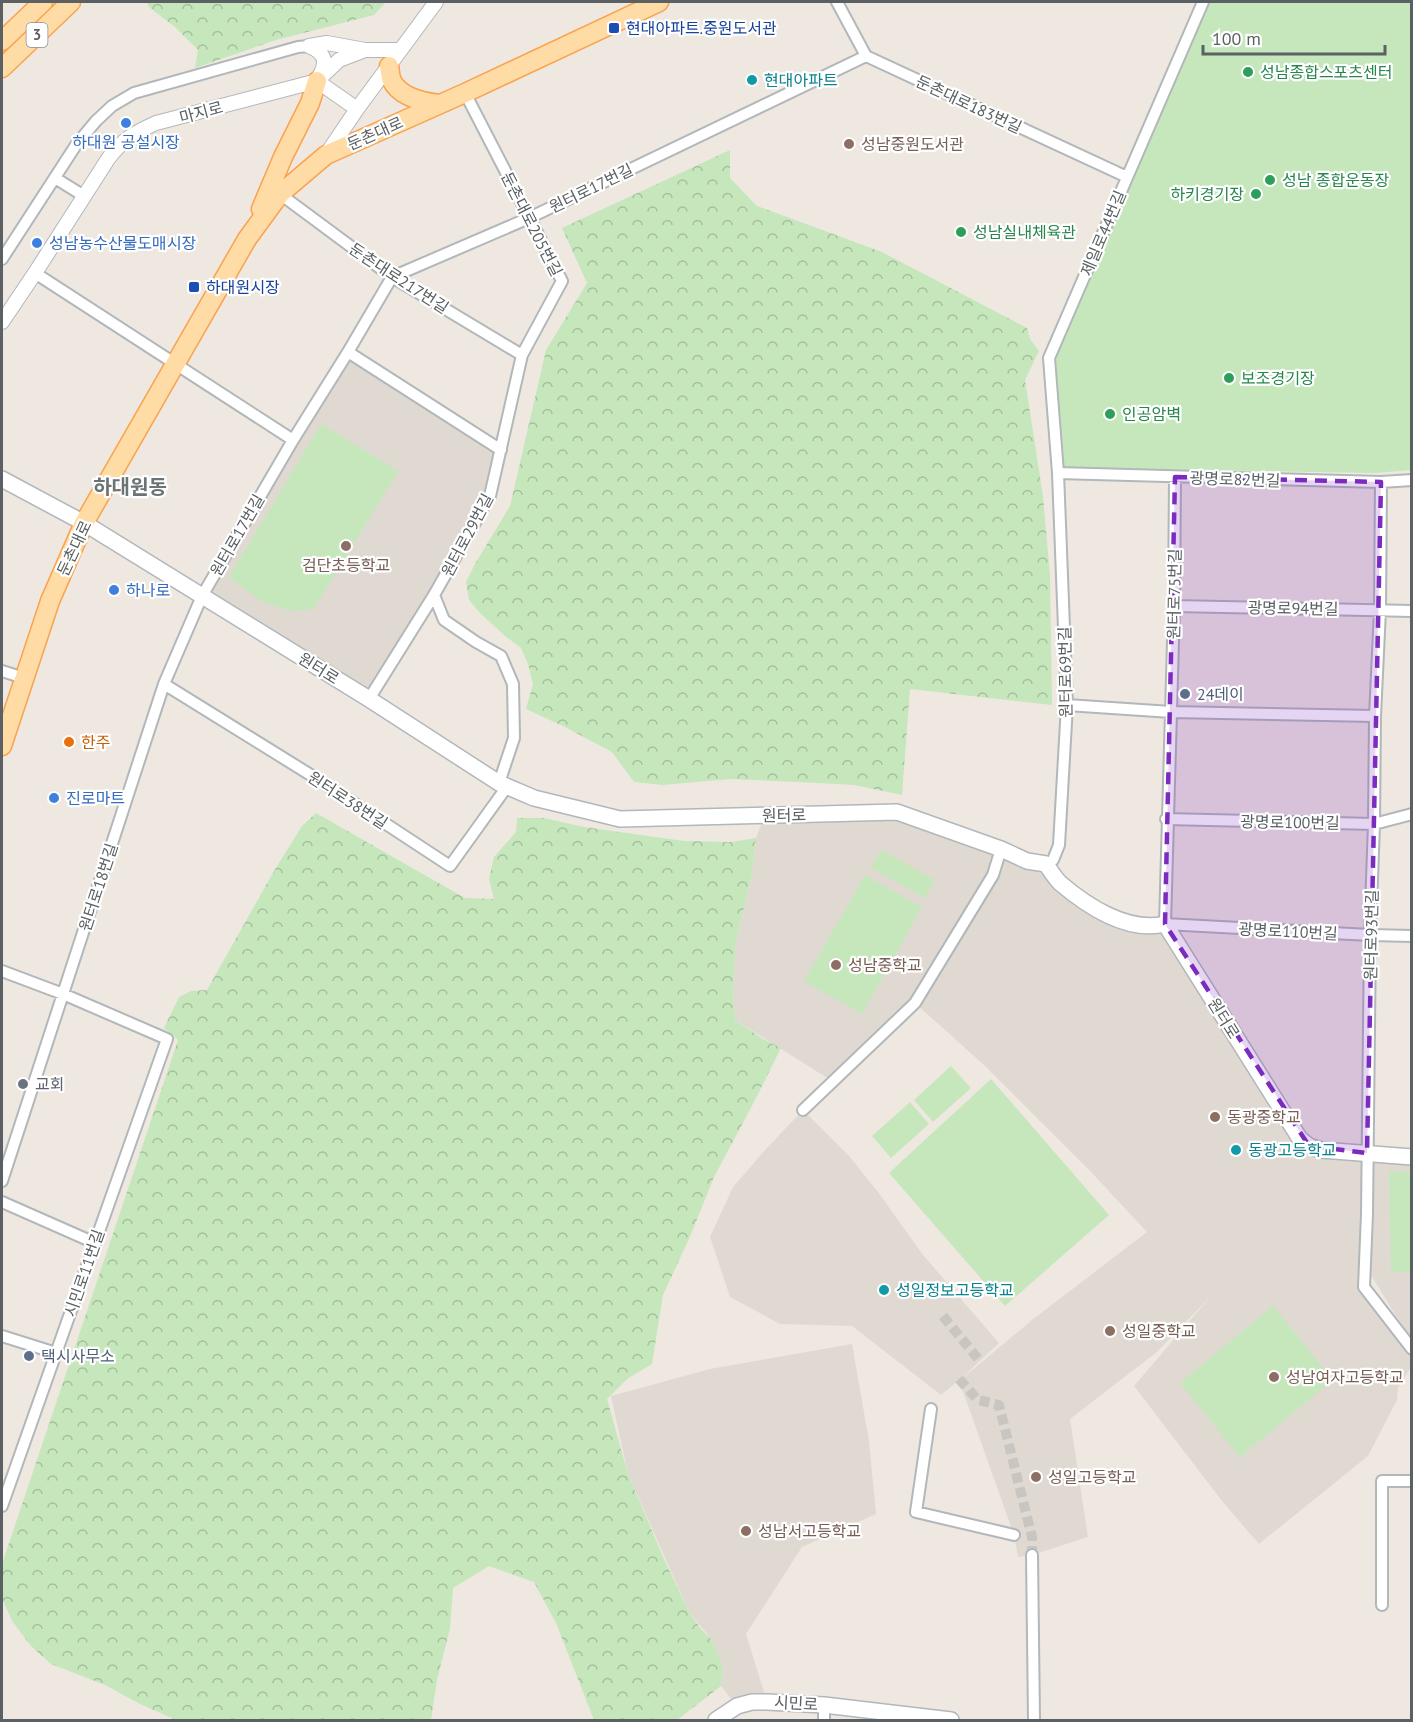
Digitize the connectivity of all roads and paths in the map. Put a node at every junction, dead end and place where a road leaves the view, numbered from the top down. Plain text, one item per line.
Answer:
1 (43, 2) edge
2 (71, 2) edge
3 (77, 2) edge
4 (436, 2) edge
5 (659, 2) edge
6 (837, 2) edge
7 (1203, 2) edge
8 (39, 32) junction
9 (2, 41) edge
10 (309, 46) junction
11 (365, 50) junction
12 (400, 50) junction
13 (866, 56) junction
14 (389, 66) junction
15 (2, 68) edge
16 (317, 81) junction
17 (465, 93) junction
18 (439, 104) junction
19 (357, 110) junction
20 (326, 155) junction
21 (1127, 177) junction
22 (55, 178) junction
23 (280, 194) junction
24 (84, 196) junction
25 (529, 218) junction
26 (247, 239) junction
27 (2, 259) edge
28 (35, 273) junction
29 (392, 277) junction
30 (2, 322) edge
31 (348, 352) junction
32 (522, 355) junction
33 (176, 363) junction
34 (293, 440) junction
35 (501, 450) junction
36 (1058, 474) junction
37 (1175, 477) junction
38 (2, 479) edge
39 (1412, 480) edge
40 (1381, 482) junction
41 (84, 523) junction
42 (434, 595) junction
43 (202, 596) junction
44 (1174, 606) junction
45 (1380, 610) junction
46 (1412, 611) edge
47 (2, 671) edge
48 (24, 678) junction
49 (164, 684) junction
50 (369, 699) junction
51 (1067, 705) junction
52 (1171, 712) junction
53 (1375, 716) junction
54 (2, 747) edge
55 (503, 786) junction
56 (1412, 814) edge
57 (1166, 819) junction
58 (1374, 824) junction
59 (1001, 849) junction
60 (1046, 864) junction
61 (1164, 924) junction
62 (1370, 935) junction
63 (1412, 936) edge
64 (2, 971) edge
65 (63, 994) junction
66 (803, 1110) dead end
67 (1367, 1153) junction
68 (1412, 1156) edge
69 (2, 1181) edge
70 (2, 1202) edge
71 (94, 1243) junction
72 (2, 1336) edge
73 (1412, 1349) edge
74 (56, 1353) junction
75 (931, 1409) dead end
76 (1412, 1481) edge
77 (2, 1506) edge
78 (1014, 1535) dead end
79 (1032, 1555) tunnel mouth
80 (1382, 1605) dead end
81 (824, 1713) edge
82 (717, 1720) edge
83 (951, 1720) edge
84 (1034, 1720) edge

1 - 9 main road, 3
2 - 8 main road, 3
3 - 8 main road
4 - 12 street
5 - 17 main road, 둔촌대로
6 - 13 street
7 - 21 street, 제일로44번길
8 - 15 main road, 3
10 - 11 street
10 - 16 street
10 - 22 street
11 - 12 street
11 - 16 street
12 - 14 street
13 - 21 street, 둔촌대로183번길
13 - 25 street, 원터로17번길
14 - 18 main road
14 - 19 street
16 - 19 street
16 - 24 street, 마지로
16 - 26 main road
17 - 18 main road, 둔촌대로
17 - 25 street, 둔촌대로205번길
18 - 20 main road, 둔촌대로
19 - 20 street
20 - 23 main road, 둔촌대로
21 - 36 street, 제일로44번길
22 - 24 street
22 - 27 street
23 - 26 main road, 둔촌대로
23 - 29 street, 둔촌대로217번길
24 - 28 street, 마지로
25 - 29 street, 원터로17번길
25 - 32 street, 둔촌대로205번길
26 - 33 main road, 둔촌대로
28 - 30 street, 마지로
28 - 33 street
29 - 31 street, 원터로17번길
29 - 32 street, 둔촌대로217번길
31 - 34 street, 원터로17번길
31 - 35 street
32 - 35 street, 원터로29번길
33 - 34 street
33 - 41 main road, 둔촌대로
34 - 43 street, 원터로17번길
35 - 42 street, 원터로29번길
36 - 37 street, 광명로82번길
36 - 51 street, 원터로69번길
37 - 40 street, 광명로82번길
37 - 44 street, 원터로75번길
38 - 41 main road
39 - 40 street, 광명로82번길
40 - 45 street, 원터로93번길
41 - 43 main road, 원터로
41 - 48 main road, 둔촌대로
42 - 50 street, 원터로29번길
42 - 55 street
43 - 49 street, 원터로18번길
43 - 50 main road, 원터로
44 - 45 street, 광명로94번길
44 - 52 street, 원터로75번길
45 - 46 street, 광명로94번길
45 - 53 street, 원터로93번길
47 - 48 street
48 - 54 main road, 둔촌대로
49 - 55 street, 원터로38번길
49 - 65 street, 원터로18번길
50 - 55 main road, 원터로
51 - 52 street
51 - 60 street, 원터로69번길
52 - 53 street
52 - 57 street, 원터로75번길
53 - 58 street, 원터로93번길
55 - 59 main road, 원터로
56 - 58 street, 광명로100번길
57 - 58 street, 광명로100번길
57 - 61 street, 원터로75번길
58 - 62 street, 원터로93번길
59 - 60 main road, 원터로
59 - 66 street
60 - 61 main road
61 - 62 street, 광명로110번길
61 - 67 main road, 원터로
62 - 63 street, 광명로110번길
62 - 67 street, 원터로93번길
64 - 65 street
65 - 69 street, 원터로18번길
65 - 71 street, 시민로11번길
67 - 68 main road, 원터로
67 - 73 street, 원터로93번길
70 - 71 street
71 - 74 street, 시민로11번길
72 - 74 street
74 - 77 street, 시민로11번길
75 - 78 street
76 - 80 street
79 - 84 street
81 - 82 main road, 시민로
81 - 83 main road, 시민로

